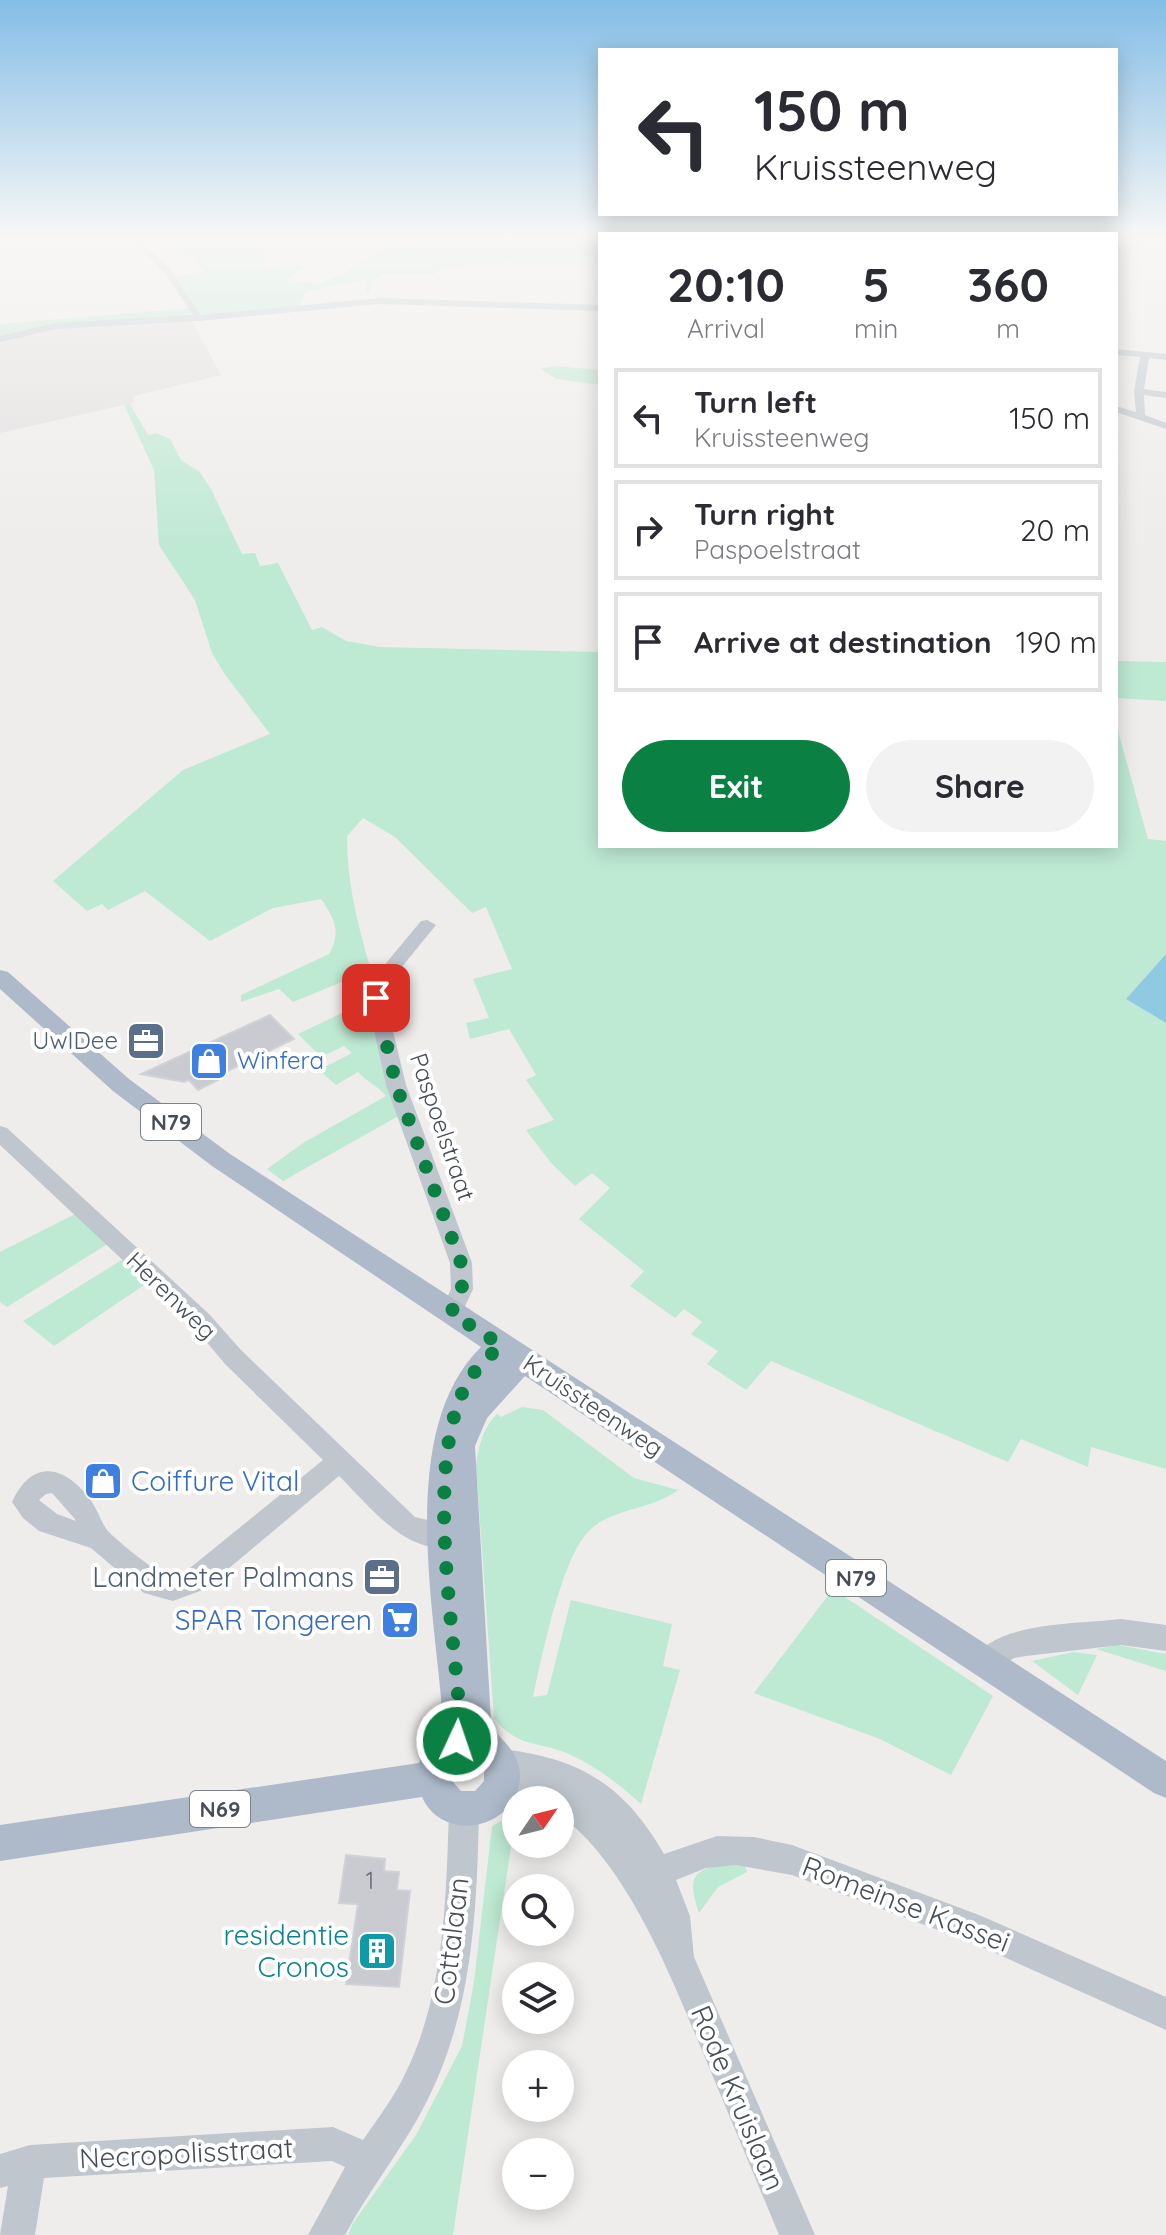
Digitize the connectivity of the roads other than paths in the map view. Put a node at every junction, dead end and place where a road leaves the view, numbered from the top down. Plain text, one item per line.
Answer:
1 (1118, 352) edge
2 (1145, 355) junction
3 (1166, 357) edge
4 (1139, 391) junction
5 (1166, 395) edge
6 (1118, 410) edge
7 (1136, 418) junction
8 (1166, 426) edge
9 (427, 925) dead end
10 (0, 977) edge
11 (0, 1133) edge
12 (451, 1313) junction
13 (512, 1353) junction
14 (340, 1461) junction
15 (456, 1536) junction
16 (98, 1538) dead end
17 (1166, 1638) edge
18 (986, 1663) junction
19 (484, 1758) junction
20 (433, 1778) junction
21 (1166, 1781) edge
22 (464, 1810) junction
23 (0, 1843) edge
24 (647, 1878) junction
25 (1166, 2014) edge
26 (369, 2160) junction
27 (15, 2166) edge
28 (17, 2235) edge
29 (326, 2235) edge
30 (797, 2235) edge

1 - 2 street
2 - 3 street
2 - 4 street
4 - 5 street
4 - 7 street
6 - 7 street
7 - 8 street
9 - 12 street, Paspoelstraat
10 - 12 main road, Kruissteenweg / N79
11 - 14 street, Herenweg
12 - 13 main road, Kruissteenweg / N79
13 - 15 main road
13 - 18 main road, Kruissteenweg / N79
14 - 15 street, Herenweg
14 - 16 street
15 - 19 main road
17 - 18 street
18 - 21 main road, Kruissteenweg / N79
19 - 20 main road
19 - 22 main road
19 - 24 street, Rode Kruislaan
20 - 22 main road
20 - 23 main road, N69
22 - 26 street, Cottalaan
24 - 25 street, Romeinse Kassei
24 - 30 street, Rode Kruislaan
26 - 27 street, Necropolisstraat
26 - 29 street, Cottalaan
27 - 28 street

